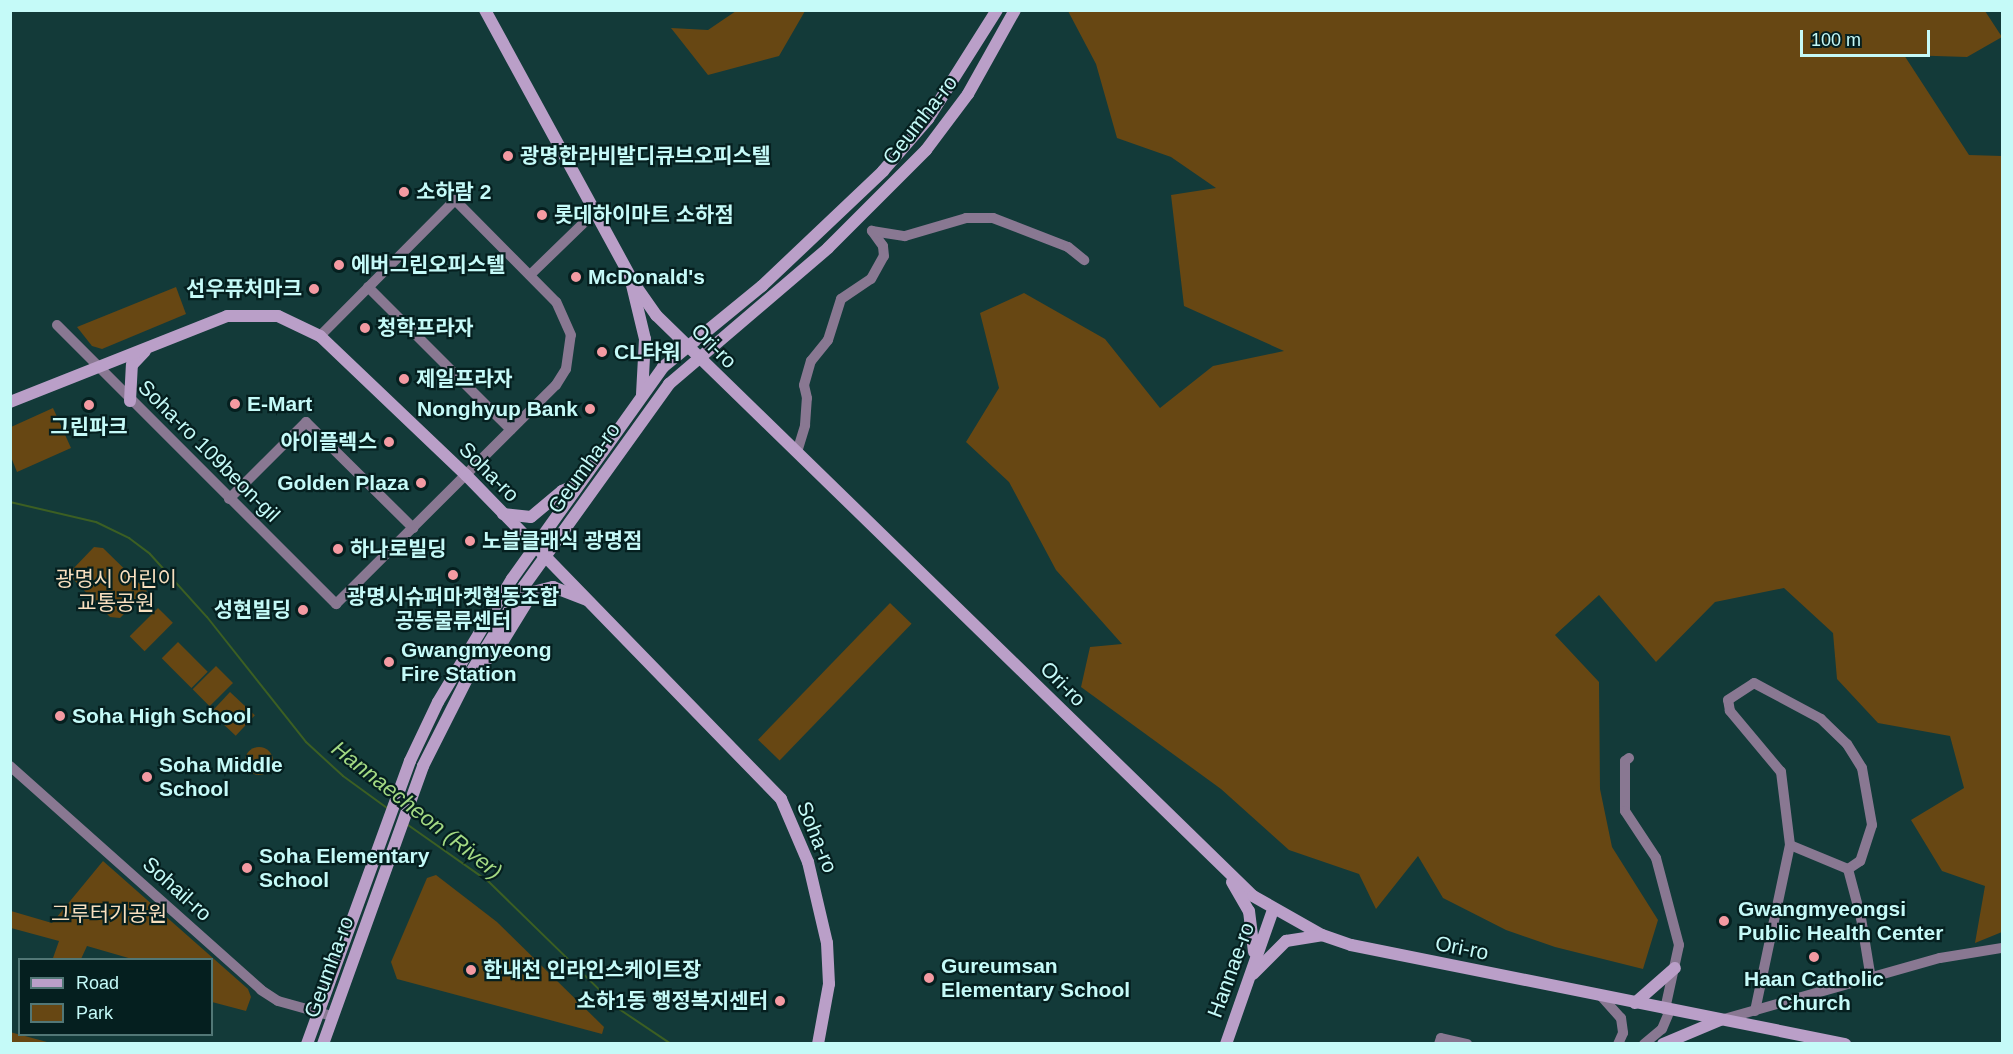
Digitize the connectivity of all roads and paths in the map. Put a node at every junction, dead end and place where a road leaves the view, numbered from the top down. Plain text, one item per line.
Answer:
1 (485, 10) edge
2 (997, 10) edge
3 (1015, 10) edge
4 (595, 212) junction
5 (853, 224) junction
6 (872, 231) junction
7 (1084, 260) dead end
8 (530, 275) junction
9 (629, 275) junction
10 (368, 287) junction
11 (57, 325) dead end
12 (320, 336) junction
13 (150, 346) junction
14 (687, 348) junction
15 (698, 359) junction
16 (96, 367) junction
17 (642, 397) junction
18 (130, 401) junction
19 (10, 402) edge
20 (512, 430) junction
21 (797, 452) junction
22 (465, 475) junction
23 (579, 483) junction
24 (229, 499) junction
25 (503, 514) junction
26 (412, 528) junction
27 (535, 546) junction
28 (545, 556) junction
29 (588, 600) junction
30 (474, 667) junction
31 (1629, 758) dead end
32 (12, 769) edge
33 (1790, 846) junction
34 (1848, 869) junction
35 (1229, 875) junction
36 (1273, 910) junction
37 (1322, 935) junction
38 (2002, 948) edge
39 (1675, 968) junction
40 (1871, 979) junction
41 (1248, 980) junction
42 (1601, 996) junction
43 (1635, 1003) junction
44 (1668, 1009) junction
45 (1755, 1011) junction
46 (318, 1013) junction
47 (332, 1017) junction
48 (1720, 1020) junction
49 (1814, 1041) edge
50 (307, 1044) edge
51 (323, 1044) edge
52 (818, 1044) edge
53 (1226, 1044) edge
54 (1439, 1044) edge
55 (1467, 1044) edge
56 (1618, 1044) edge
57 (1644, 1044) edge
58 (1663, 1044) edge
59 (1845, 1044) edge

1 - 4 main road, Ori-ro
2 - 14 main road, Geumha-ro
3 - 5 main road, Geumha-ro
4 - 8 street
4 - 9 main road, Ori-ro
5 - 6 street
5 - 15 main road, Geumha-ro
6 - 7 street
6 - 21 street
8 - 10 street
8 - 20 street
9 - 14 main road, Ori-ro
9 - 17 main road
10 - 12 street
10 - 20 street
11 - 16 street, Soha-ro 109beon-gil
12 - 13 main road, Soha-ro
12 - 22 main road, Soha-ro
13 - 16 main road, Soha-ro
13 - 18 main road
14 - 15 main road, Ori-ro
14 - 17 main road, Geumha-ro
15 - 21 main road, Ori-ro
15 - 28 main road, Geumha-ro
16 - 18 street, Soha-ro 109beon-gil
16 - 19 main road, Soha-ro
17 - 23 main road, Geumha-ro
18 - 24 street, Soha-ro 109beon-gil
20 - 22 street
21 - 35 main road, Ori-ro
22 - 25 main road, Soha-ro
22 - 26 street
23 - 25 main road
23 - 27 main road, Geumha-ro
24 - 26 street, Soha-ro 109beon-gil
24 - 26 street
25 - 27 main road, Soha-ro
27 - 28 main road, Soha-ro
27 - 46 main road, Geumha-ro
28 - 29 main road, Soha-ro
28 - 30 main road, Geumha-ro
29 - 30 main road
29 - 52 main road, Soha-ro
30 - 47 main road, Geumha-ro
31 - 39 street
32 - 46 street, Sohail-ro
33 - 34 street
33 - 34 street
33 - 45 street
34 - 40 street
35 - 36 main road, Ori-ro
35 - 41 main road
36 - 37 main road, Ori-ro
36 - 41 main road, Hannae-ro
37 - 41 main road
37 - 42 main road, Ori-ro
38 - 40 street
39 - 43 main road
39 - 44 street
40 - 45 street
41 - 53 main road, Hannae-ro
42 - 43 main road, Ori-ro
42 - 56 street
43 - 44 main road, Ori-ro
44 - 48 main road, Ori-ro
44 - 57 street
45 - 48 street
46 - 47 street, Sohail-ro
46 - 50 main road, Geumha-ro
47 - 51 main road, Geumha-ro
48 - 49 main road, Ori-ro
48 - 58 main road
49 - 59 main road, Ori-ro
54 - 55 street

